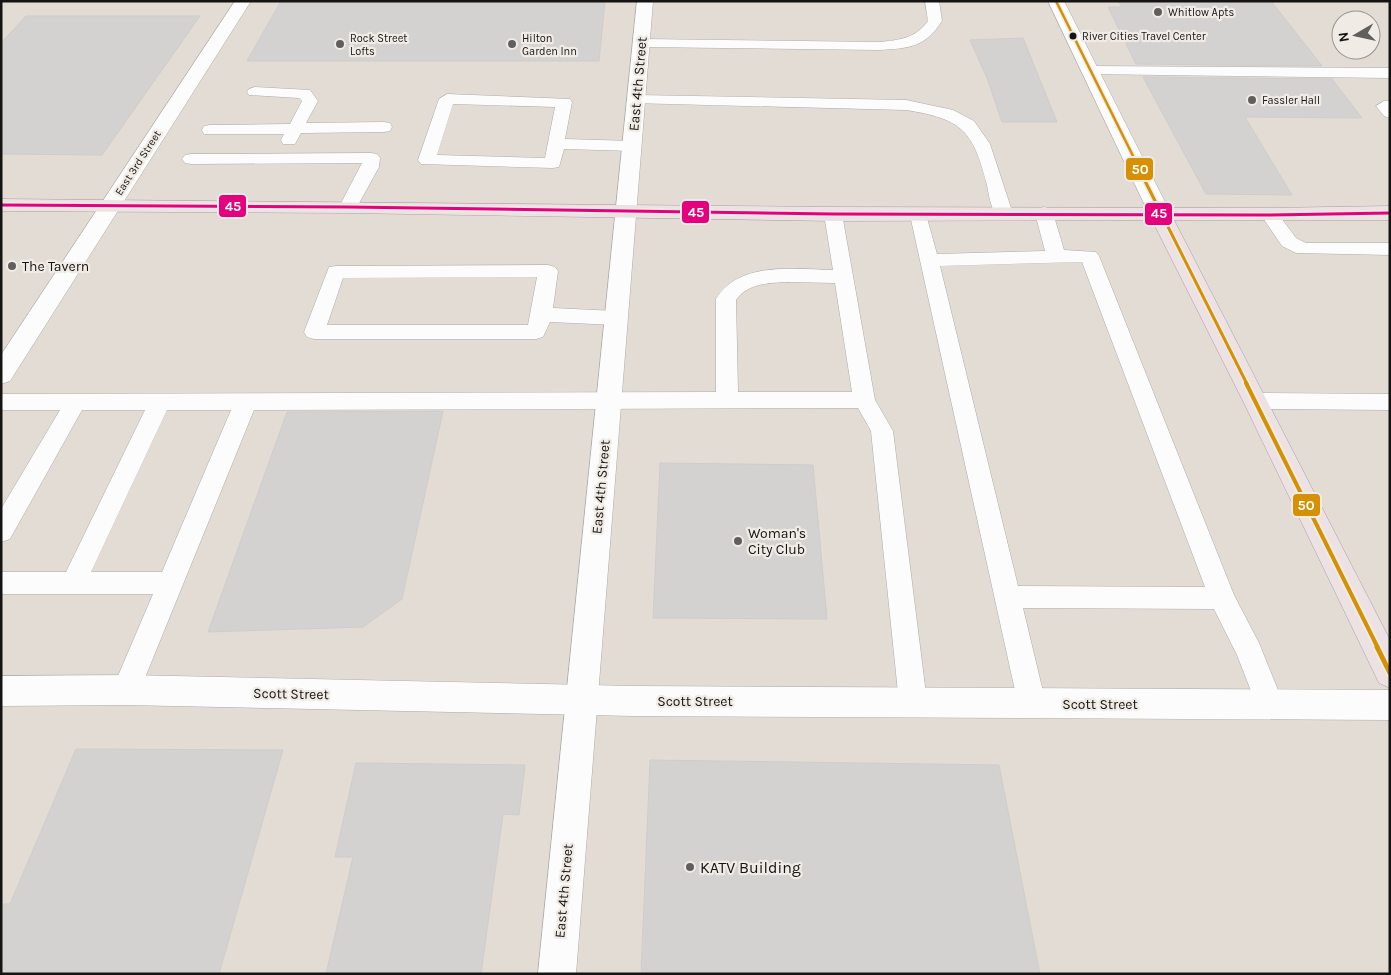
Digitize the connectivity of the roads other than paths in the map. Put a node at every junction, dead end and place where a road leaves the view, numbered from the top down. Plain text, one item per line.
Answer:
1 (243, 1) edge
2 (645, 1) edge
3 (932, 1) edge
4 (1056, 1) edge
5 (642, 43) junction
6 (1091, 71) junction
7 (1390, 72) edge
8 (255, 92) dead end
9 (637, 100) junction
10 (1390, 106) edge
11 (1390, 113) edge
12 (384, 127) dead end
13 (295, 128) junction
14 (210, 130) dead end
15 (556, 144) junction
16 (633, 146) junction
17 (191, 159) dead end
18 (278, 159) junction
19 (1, 205) edge
20 (110, 205) junction
21 (348, 206) junction
22 (628, 210) junction
23 (1044, 213) junction
24 (1390, 213) edge
25 (833, 214) junction
26 (919, 214) junction
27 (1004, 214) junction
28 (1160, 214) junction
29 (1270, 215) junction
30 (1390, 249) edge
31 (1056, 257) junction
32 (930, 260) junction
33 (844, 277) junction
34 (542, 315) junction
35 (616, 318) junction
36 (1, 375) edge
37 (608, 400) junction
38 (727, 400) junction
39 (864, 400) junction
40 (76, 401) junction
41 (160, 401) junction
42 (246, 401) junction
43 (1256, 401) junction
44 (1, 402) edge
45 (1390, 402) edge
46 (1, 532) edge
47 (1, 583) edge
48 (73, 583) junction
49 (171, 583) junction
50 (1007, 597) junction
51 (1222, 598) junction
52 (1390, 673) edge
53 (126, 690) junction
54 (1, 691) edge
55 (581, 700) junction
56 (913, 702) junction
57 (1032, 704) junction
58 (1270, 705) junction
59 (1390, 706) edge
60 (557, 974) edge

1 - 20 street, East 3rd Street
2 - 5 street, East 4th Street
3 - 5 lane
4 - 6 street
5 - 9 street, East 4th Street
6 - 7 lane
6 - 28 street
8 - 13 lane
9 - 16 street, East 4th Street
9 - 27 lane
10 - 11 lane
12 - 13 lane
13 - 14 lane
13 - 18 lane
15 - 15 lane
15 - 16 lane
16 - 22 street, East 4th Street
17 - 18 lane
18 - 21 lane
19 - 20 main road
20 - 21 main road
20 - 36 street, East 3rd Street
21 - 22 main road
22 - 25 main road
22 - 35 street, East 4th Street
23 - 27 main road
23 - 28 main road
23 - 31 lane
24 - 29 main road
25 - 26 main road
25 - 33 lane
26 - 27 main road
26 - 32 lane
28 - 29 main road
28 - 43 main road
29 - 30 lane
31 - 32 lane
31 - 51 lane
32 - 50 lane
33 - 38 lane
33 - 39 lane
34 - 34 lane
34 - 35 lane
35 - 37 street, East 4th Street
37 - 38 lane
37 - 42 lane
37 - 55 street, East 4th Street
38 - 39 lane
39 - 56 lane
40 - 41 lane
40 - 44 lane
40 - 46 lane
41 - 42 lane
41 - 48 lane
42 - 49 lane
43 - 45 lane
43 - 52 main road
47 - 48 lane
48 - 49 lane
49 - 53 lane
50 - 51 lane
50 - 57 lane
51 - 58 lane
53 - 54 street, Scott Street
53 - 55 street, Scott Street
55 - 56 street, Scott Street
55 - 60 street, East 4th Street
56 - 57 street, Scott Street
57 - 58 street, Scott Street
58 - 59 street, Scott Street

